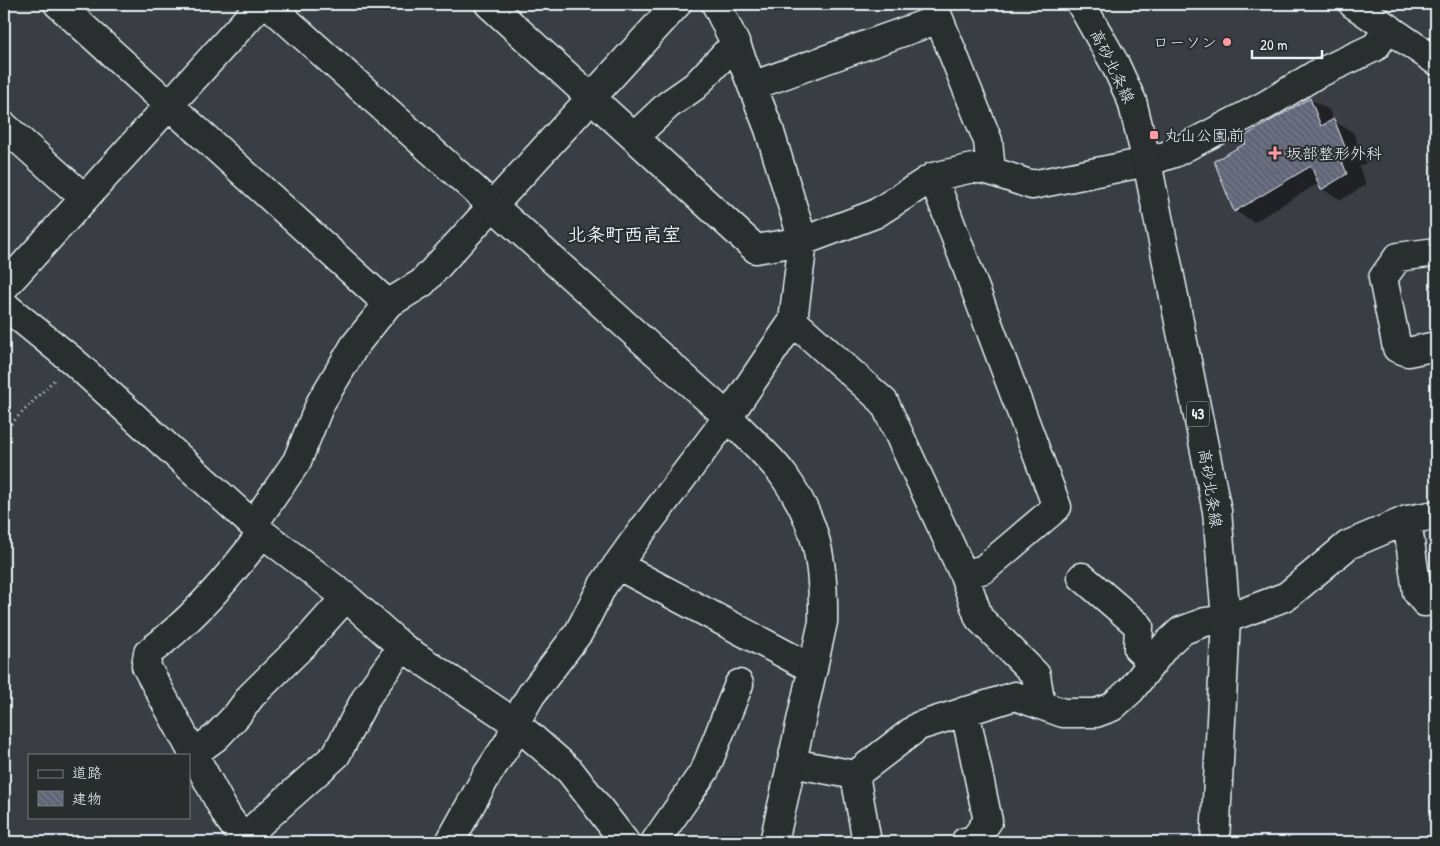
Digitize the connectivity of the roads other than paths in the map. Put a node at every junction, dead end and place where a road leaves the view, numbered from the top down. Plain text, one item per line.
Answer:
1 (58, 4) edge
2 (261, 4) edge
3 (268, 4) edge
4 (489, 4) edge
5 (677, 4) edge
6 (716, 4) edge
7 (1080, 4) edge
8 (936, 12) edge
9 (1373, 13) edge
10 (737, 47) junction
11 (1436, 60) edge
12 (752, 86) junction
13 (592, 98) junction
14 (169, 104) junction
15 (4, 126) edge
16 (634, 137) junction
17 (1147, 162) junction
18 (991, 171) junction
19 (933, 177) junction
20 (83, 197) junction
21 (493, 208) junction
22 (803, 241) junction
23 (1436, 252) edge
24 (4, 286) edge
25 (388, 304) junction
26 (4, 305) edge
27 (793, 321) junction
28 (1436, 346) edge
29 (728, 417) junction
30 (1436, 515) edge
31 (1407, 520) junction
32 (258, 529) junction
33 (617, 566) junction
34 (964, 576) junction
35 (1082, 577) dead end
36 (346, 597) junction
37 (1436, 600) edge
38 (1226, 619) junction
39 (402, 647) junction
40 (1153, 662) junction
41 (813, 669) junction
42 (739, 684) dead end
43 (1042, 705) junction
44 (965, 711) junction
45 (515, 724) junction
46 (193, 754) junction
47 (792, 763) junction
48 (855, 775) junction
49 (244, 841) edge
50 (450, 842) edge
51 (625, 842) edge
52 (655, 842) edge
53 (774, 842) edge
54 (867, 842) edge
55 (965, 842) edge
56 (1215, 842) edge

1 - 14 street
2 - 14 street
3 - 21 street
4 - 13 street
5 - 13 street
6 - 10 street
7 - 17 street, 高砂北条線 / 43
8 - 12 street
8 - 18 street
9 - 11 street
9 - 17 street
10 - 12 street
10 - 16 street
12 - 22 street
13 - 16 street
13 - 21 street
14 - 20 street
14 - 25 street
15 - 20 street
16 - 22 street
17 - 18 street
17 - 38 street, 高砂北条線 / 43
18 - 19 street
19 - 22 street
19 - 34 street
20 - 24 street
21 - 25 street
21 - 29 street
22 - 27 street
23 - 28 street
25 - 32 street
26 - 32 street
27 - 29 street
27 - 34 street
29 - 33 street
29 - 41 street
30 - 31 street
31 - 37 street
31 - 38 street
32 - 36 street
32 - 46 street
33 - 41 street
33 - 45 street
34 - 43 street
35 - 40 street
36 - 39 street
36 - 46 street
38 - 40 street
38 - 56 street, 高砂北条線 / 43
39 - 45 street
39 - 49 street
40 - 43 street
41 - 47 street
42 - 52 street
43 - 44 street
44 - 48 street
44 - 55 street
45 - 50 street
45 - 51 street
46 - 49 street
47 - 48 street
47 - 53 street
48 - 54 street

